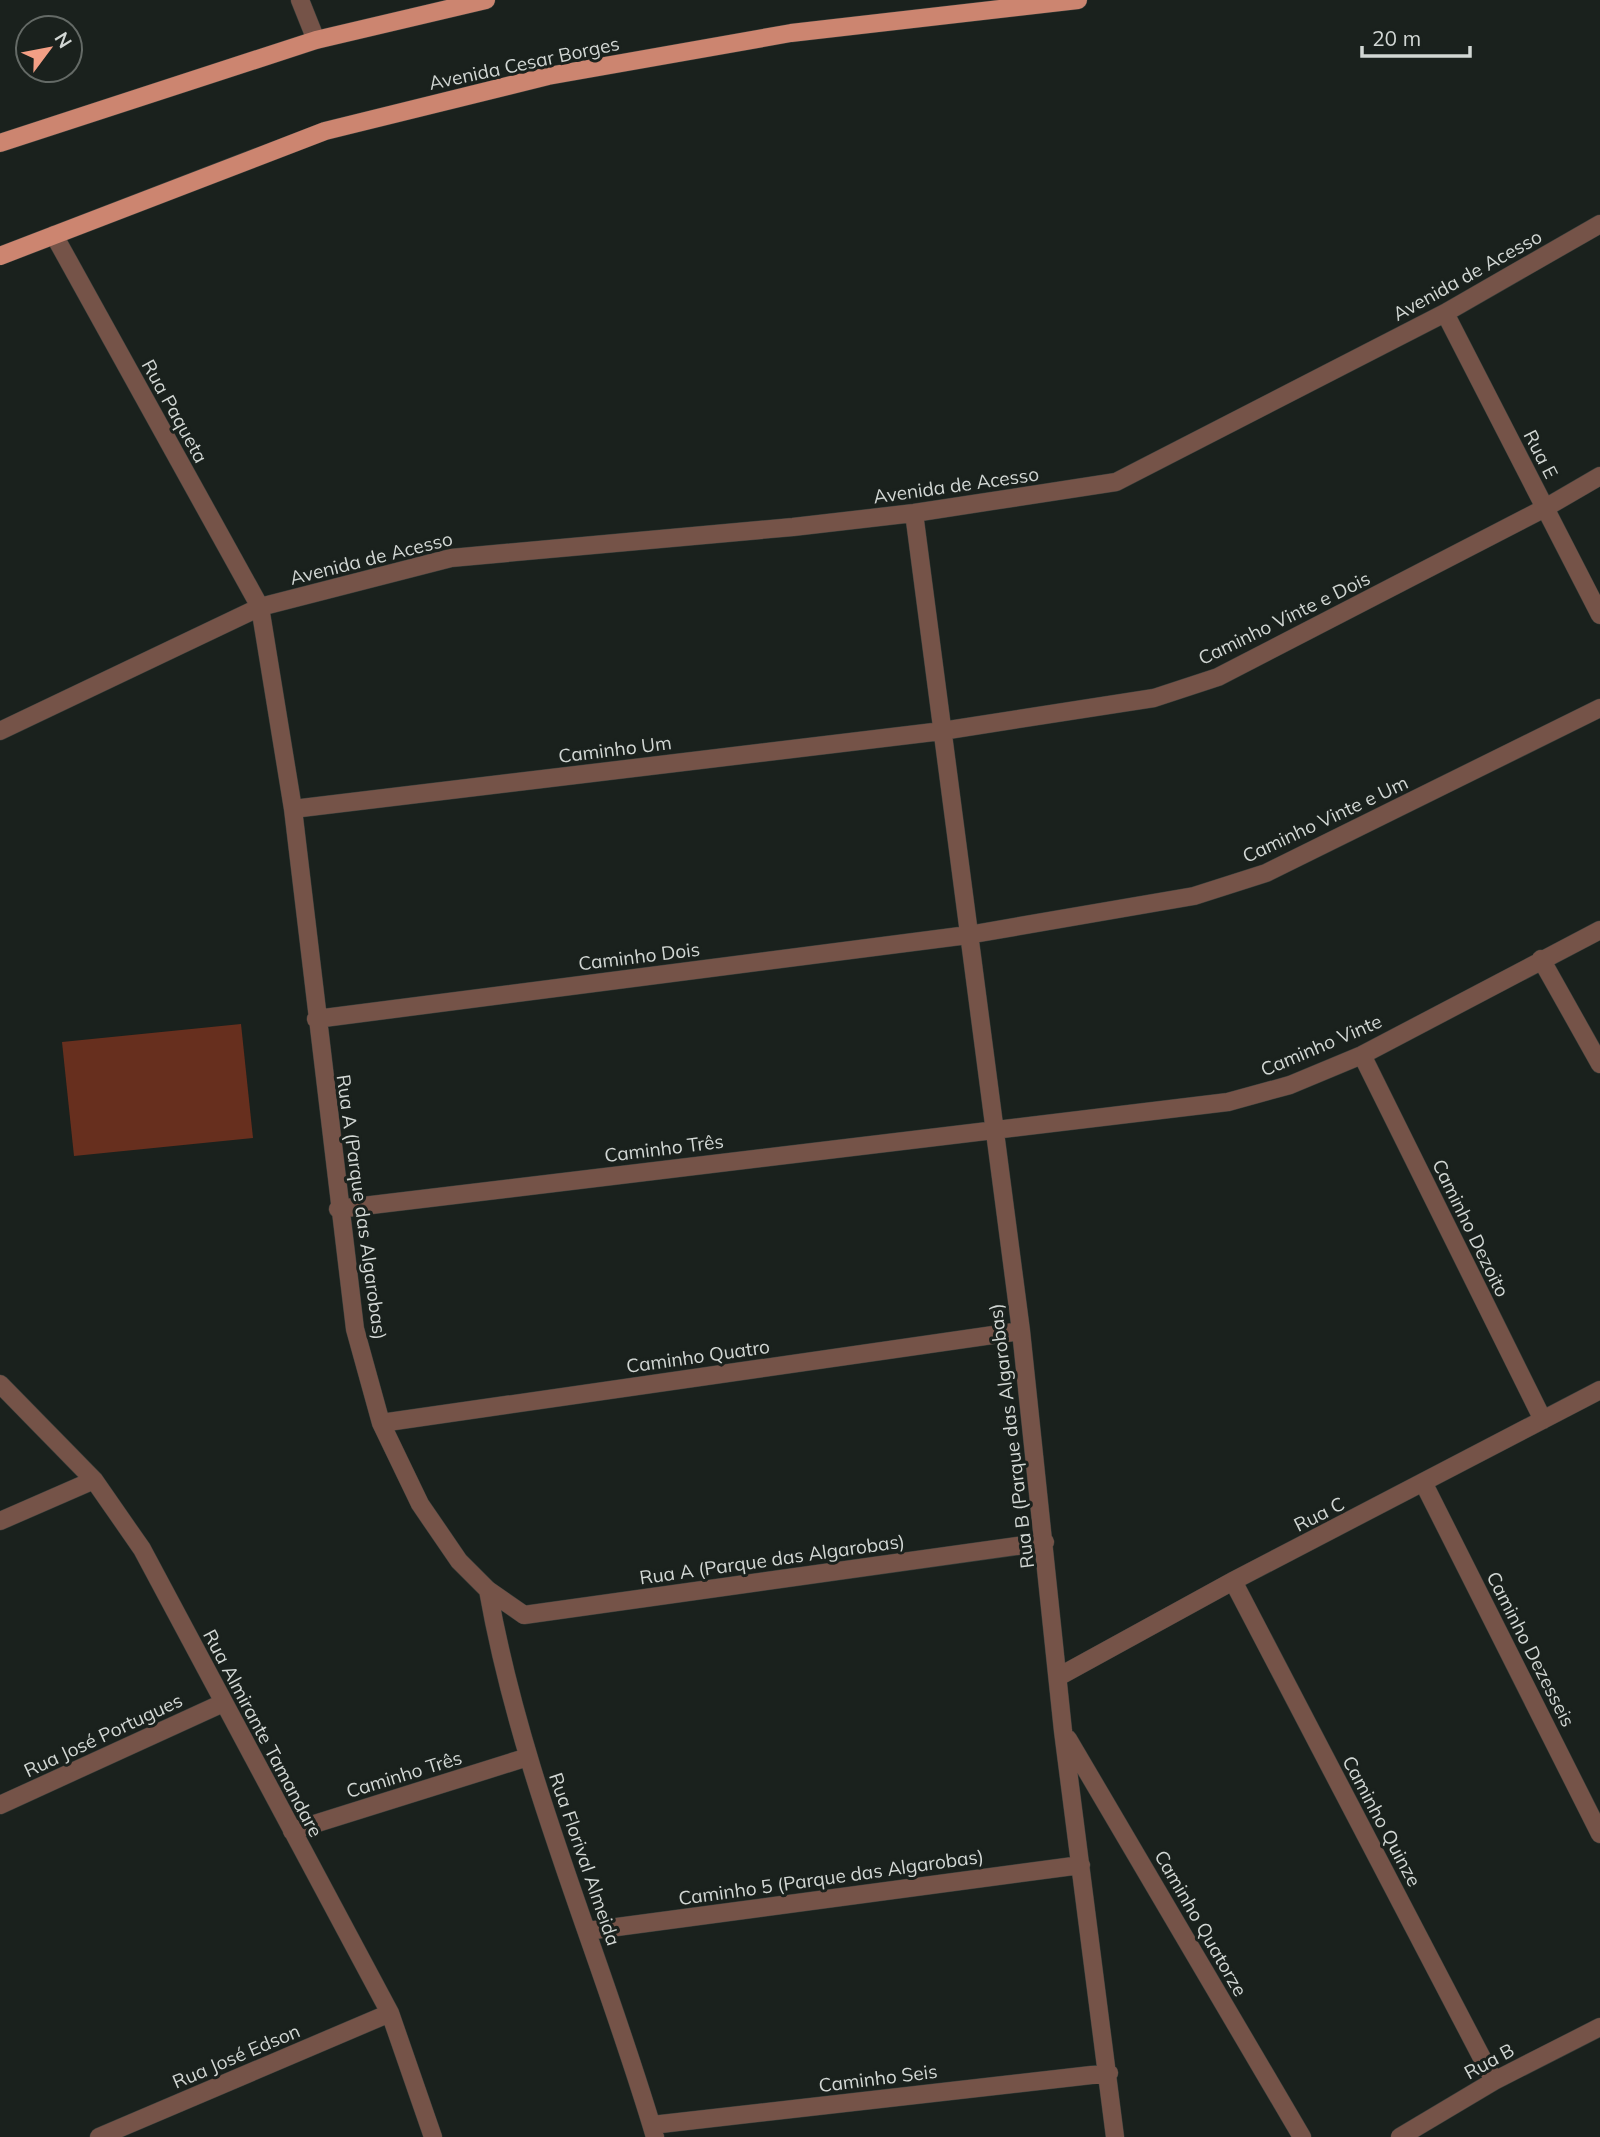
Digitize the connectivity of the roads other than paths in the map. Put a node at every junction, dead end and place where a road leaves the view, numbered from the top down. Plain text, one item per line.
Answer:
1 (300, 0) edge
2 (486, 0) edge
3 (1078, 0) edge
4 (316, 40) junction
5 (0, 143) edge
6 (1600, 224) edge
7 (54, 235) junction
8 (0, 256) edge
9 (1446, 313) junction
10 (1600, 476) edge
11 (1545, 508) junction
12 (914, 513) junction
13 (260, 607) junction
14 (1600, 615) edge
15 (1600, 708) edge
16 (0, 731) edge
17 (942, 731) junction
18 (293, 809) junction
19 (1600, 930) edge
20 (968, 935) junction
21 (1542, 959) junction
22 (316, 1018) junction
23 (1362, 1055) junction
24 (1600, 1064) edge
25 (994, 1128) junction
26 (338, 1209) junction
27 (1021, 1331) junction
28 (0, 1384) edge
29 (1600, 1390) edge
30 (1543, 1420) junction
31 (381, 1423) junction
32 (93, 1480) junction
33 (1424, 1484) junction
34 (0, 1521) edge
35 (1045, 1542) junction
36 (1233, 1581) junction
37 (488, 1590) junction
38 (1058, 1677) junction
39 (223, 1703) junction
40 (1063, 1731) junction
41 (528, 1757) junction
42 (0, 1805) edge
43 (292, 1831) junction
44 (1600, 1834) edge
45 (1082, 1865) junction
46 (587, 1931) junction
47 (390, 2013) junction
48 (1600, 2027) edge
49 (1109, 2073) junction
50 (1494, 2081) junction
51 (654, 2131) edge
52 (99, 2137) edge
53 (433, 2137) edge
54 (1115, 2137) edge
55 (1302, 2137) edge
56 (1400, 2137) edge

1 - 4 street
2 - 4 main road
3 - 7 main road, Avenida Cesar Borges
4 - 5 main road
6 - 9 street, Avenida de Acesso
7 - 8 main road, Avenida Cesar Borges
7 - 13 street, Rua Paqueta
9 - 11 street, Rua E
9 - 12 street, Avenida de Acesso
10 - 11 street, Caminho Vinte e Dois
11 - 14 street, Rua E
11 - 17 street, Caminho Vinte e Dois
12 - 13 street, Avenida de Acesso
12 - 17 street, Rua B (Parque das Algarobas)
13 - 16 street, Avenida de Acesso
13 - 18 street, Rua A (Parque das Algarobas)
15 - 20 street, Caminho Vinte e Um
17 - 18 street, Caminho Um
17 - 20 street, Rua B (Parque das Algarobas)
18 - 22 street, Rua A (Parque das Algarobas)
19 - 21 street, Caminho Vinte
20 - 22 street, Caminho Dois
20 - 25 street, Rua B (Parque das Algarobas)
21 - 23 street, Caminho Vinte
21 - 24 street
22 - 26 street, Rua A (Parque das Algarobas)
23 - 25 street, Caminho Vinte
23 - 30 street, Caminho Dezoito
25 - 26 street, Caminho Três
25 - 27 street, Rua B (Parque das Algarobas)
26 - 31 street, Rua A (Parque das Algarobas)
27 - 31 street, Caminho Quatro
27 - 35 street, Rua B (Parque das Algarobas)
28 - 32 street, Rua Almirante Tamandare
29 - 30 street, Rua C
30 - 33 street, Rua C
31 - 37 street, Rua A (Parque das Algarobas)
32 - 34 street
32 - 39 street, Rua Almirante Tamandare
33 - 36 street, Rua C
33 - 44 street, Caminho Dezesseis
35 - 37 street, Rua A (Parque das Algarobas)
35 - 38 street, Rua B (Parque das Algarobas)
36 - 38 street, Rua C
36 - 50 street, Caminho Quinze
37 - 41 street, Rua Florival Almeida
38 - 40 street, Rua B (Parque das Algarobas)
39 - 42 street, Rua José Portugues
39 - 43 street, Rua Almirante Tamandare
40 - 45 street, Rua B (Parque das Algarobas)
40 - 55 street, Caminho Quatorze
41 - 43 street, Caminho Três
41 - 46 street, Rua Florival Almeida
43 - 47 street, Rua Almirante Tamandare
45 - 46 street, Caminho 5 (Parque das Algarobas)
45 - 49 street, Rua B (Parque das Algarobas)
46 - 51 street, Rua Florival Almeida
47 - 52 street, Rua José Edson
47 - 53 street, Rua Almirante Tamandare
48 - 50 street, Rua B
49 - 51 street, Caminho Seis
49 - 54 street, Rua B (Parque das Algarobas)
50 - 56 street, Rua B

